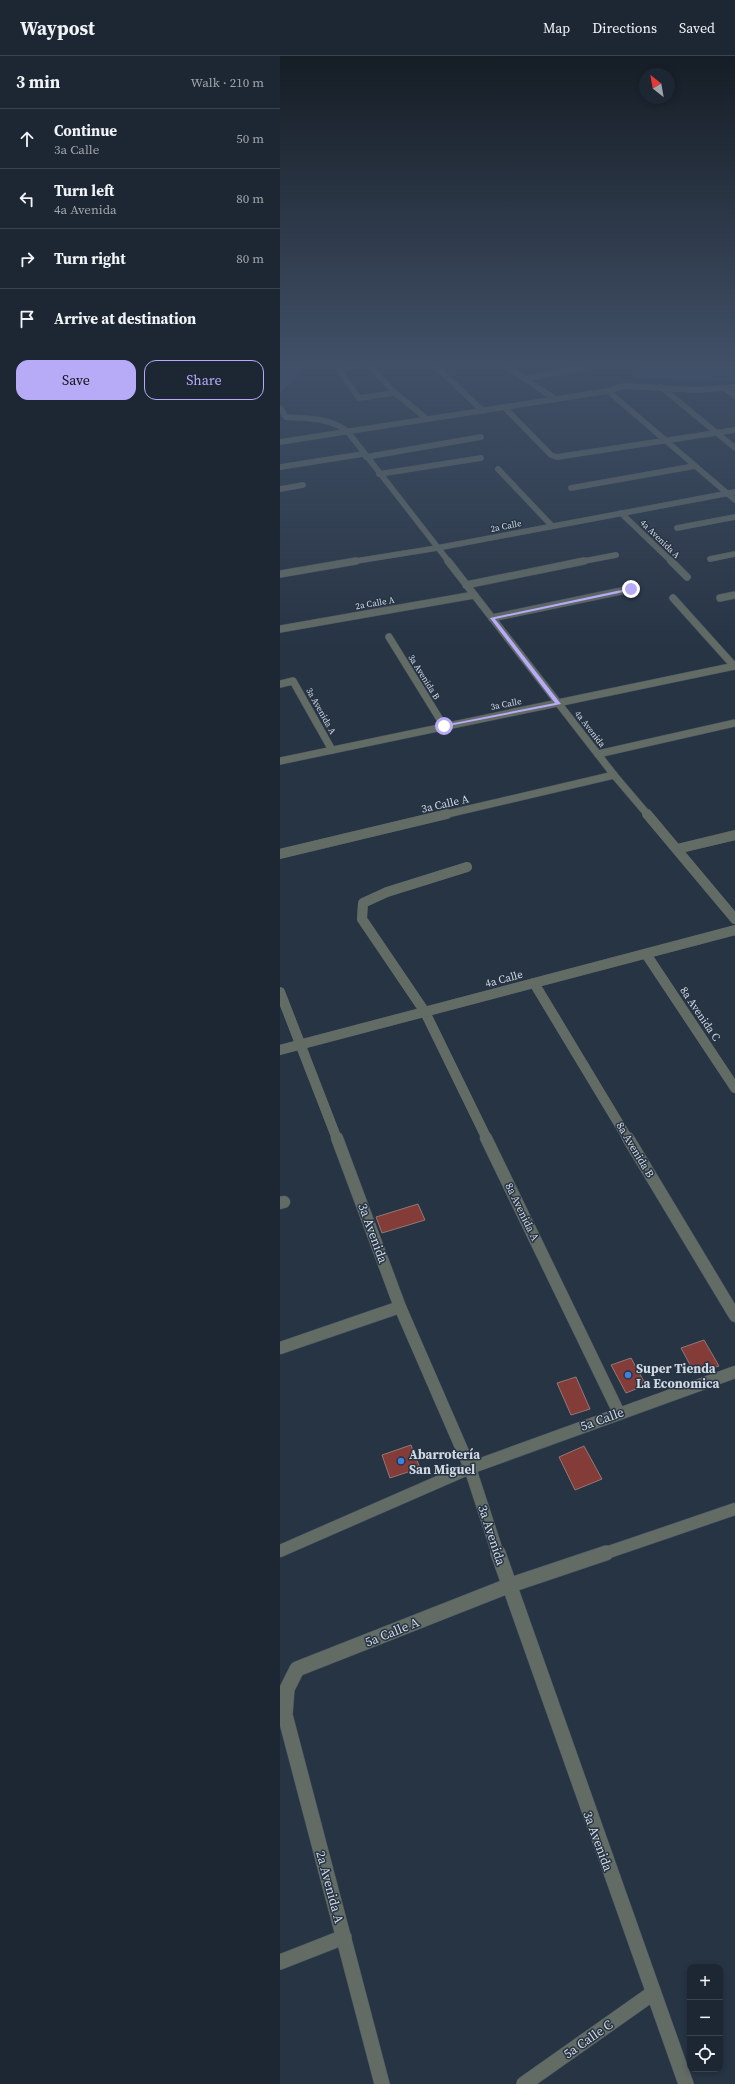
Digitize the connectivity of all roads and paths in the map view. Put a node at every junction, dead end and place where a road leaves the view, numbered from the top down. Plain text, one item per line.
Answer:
1 (339, 459) edge
2 (368, 459) edge
3 (477, 459) edge
4 (686, 459) edge
5 (695, 466) junction
6 (280, 467) edge
7 (498, 469) dead end
8 (379, 474) junction
9 (303, 485) dead end
10 (571, 488) dead end
11 (280, 489) edge
12 (735, 492) edge
13 (728, 493) junction
14 (735, 500) edge
15 (621, 513) junction
16 (735, 517) edge
17 (552, 526) junction
18 (677, 528) dead end
19 (437, 548) junction
20 (735, 554) edge
21 (616, 555) dead end
22 (710, 559) dead end
23 (280, 574) edge
24 (687, 577) dead end
25 (466, 584) junction
26 (631, 589) dead end
27 (474, 595) junction
28 (735, 595) edge
29 (674, 598) dead end
30 (720, 598) dead end
31 (492, 618) junction
32 (280, 629) edge
33 (389, 637) dead end
34 (735, 666) edge
35 (280, 684) edge
36 (558, 704) junction
37 (735, 723) edge
38 (444, 726) junction
39 (332, 750) junction
40 (598, 754) junction
41 (280, 761) edge
42 (614, 775) junction
43 (735, 835) edge
44 (677, 849) junction
45 (280, 854) edge
46 (467, 867) dead end
47 (735, 919) edge
48 (735, 930) edge
49 (646, 954) junction
50 (534, 983) junction
51 (280, 992) edge
52 (425, 1012) junction
53 (302, 1045) junction
54 (280, 1050) edge
55 (735, 1088) edge
56 (400, 1307) junction
57 (735, 1316) edge
58 (280, 1348) edge
59 (735, 1372) edge
60 (619, 1413) junction
61 (470, 1468) junction
62 (735, 1509) edge
63 (280, 1551) edge
64 (508, 1586) junction
65 (287, 1689) joint
66 (344, 1937) junction
67 (280, 1962) edge
68 (653, 1993) junction
69 (382, 2084) edge
70 (524, 2084) edge
71 (686, 2084) edge

1 - 6 street
2 - 8 street, 4a Avenida
3 - 8 street
4 - 5 street
5 - 10 street
5 - 13 street
7 - 17 street
8 - 19 street, 4a Avenida
9 - 11 street
12 - 13 street, 2a Calle
13 - 14 street
13 - 15 street, 2a Calle
15 - 17 street, 2a Calle
15 - 24 street, 4a Avenida A
16 - 18 street
17 - 19 street, 2a Calle
19 - 23 street, 2a Calle
19 - 25 street, 4a Avenida
20 - 22 street
21 - 25 street
25 - 27 street, 4a Avenida
26 - 31 street
27 - 31 street, 4a Avenida
27 - 32 street, 2a Calle A
28 - 30 street
29 - 34 street
31 - 36 street, 4a Avenida
33 - 38 street, 3a Avenida B
34 - 36 street, 3a Calle
35 - 39 street, 3a Avenida A
36 - 38 street, 3a Calle
36 - 40 street, 4a Avenida
37 - 40 street
38 - 39 street, 3a Calle
39 - 41 street, 3a Calle
40 - 42 street, 4a Avenida
42 - 44 street, 4a Avenida
42 - 45 street, 3a Calle A
43 - 44 street
44 - 47 street, 4a Avenida
46 - 52 street, 8a Avenida A
48 - 49 street, 4a Calle
49 - 50 street, 4a Calle
49 - 55 street, 8a Avenida C
50 - 52 street, 4a Calle
50 - 57 street, 8a Avenida B
51 - 53 street, 3a Avenida
52 - 53 street, 4a Calle
52 - 60 street, 8a Avenida A
53 - 54 street, 4a Calle
53 - 56 street, 3a Avenida
56 - 58 street
56 - 61 street, 3a Avenida
59 - 60 street, 5a Calle
60 - 61 street, 5a Calle
61 - 63 street, 5a Calle
61 - 64 street, 3a Avenida
62 - 64 street, 5a Calle A
64 - 65 street, 5a Calle A
64 - 68 street, 3a Avenida
65 - 66 street, 2a Avenida A
66 - 67 street
66 - 69 street, 2a Avenida A
68 - 70 street, 5a Calle C
68 - 71 street, 3a Avenida

